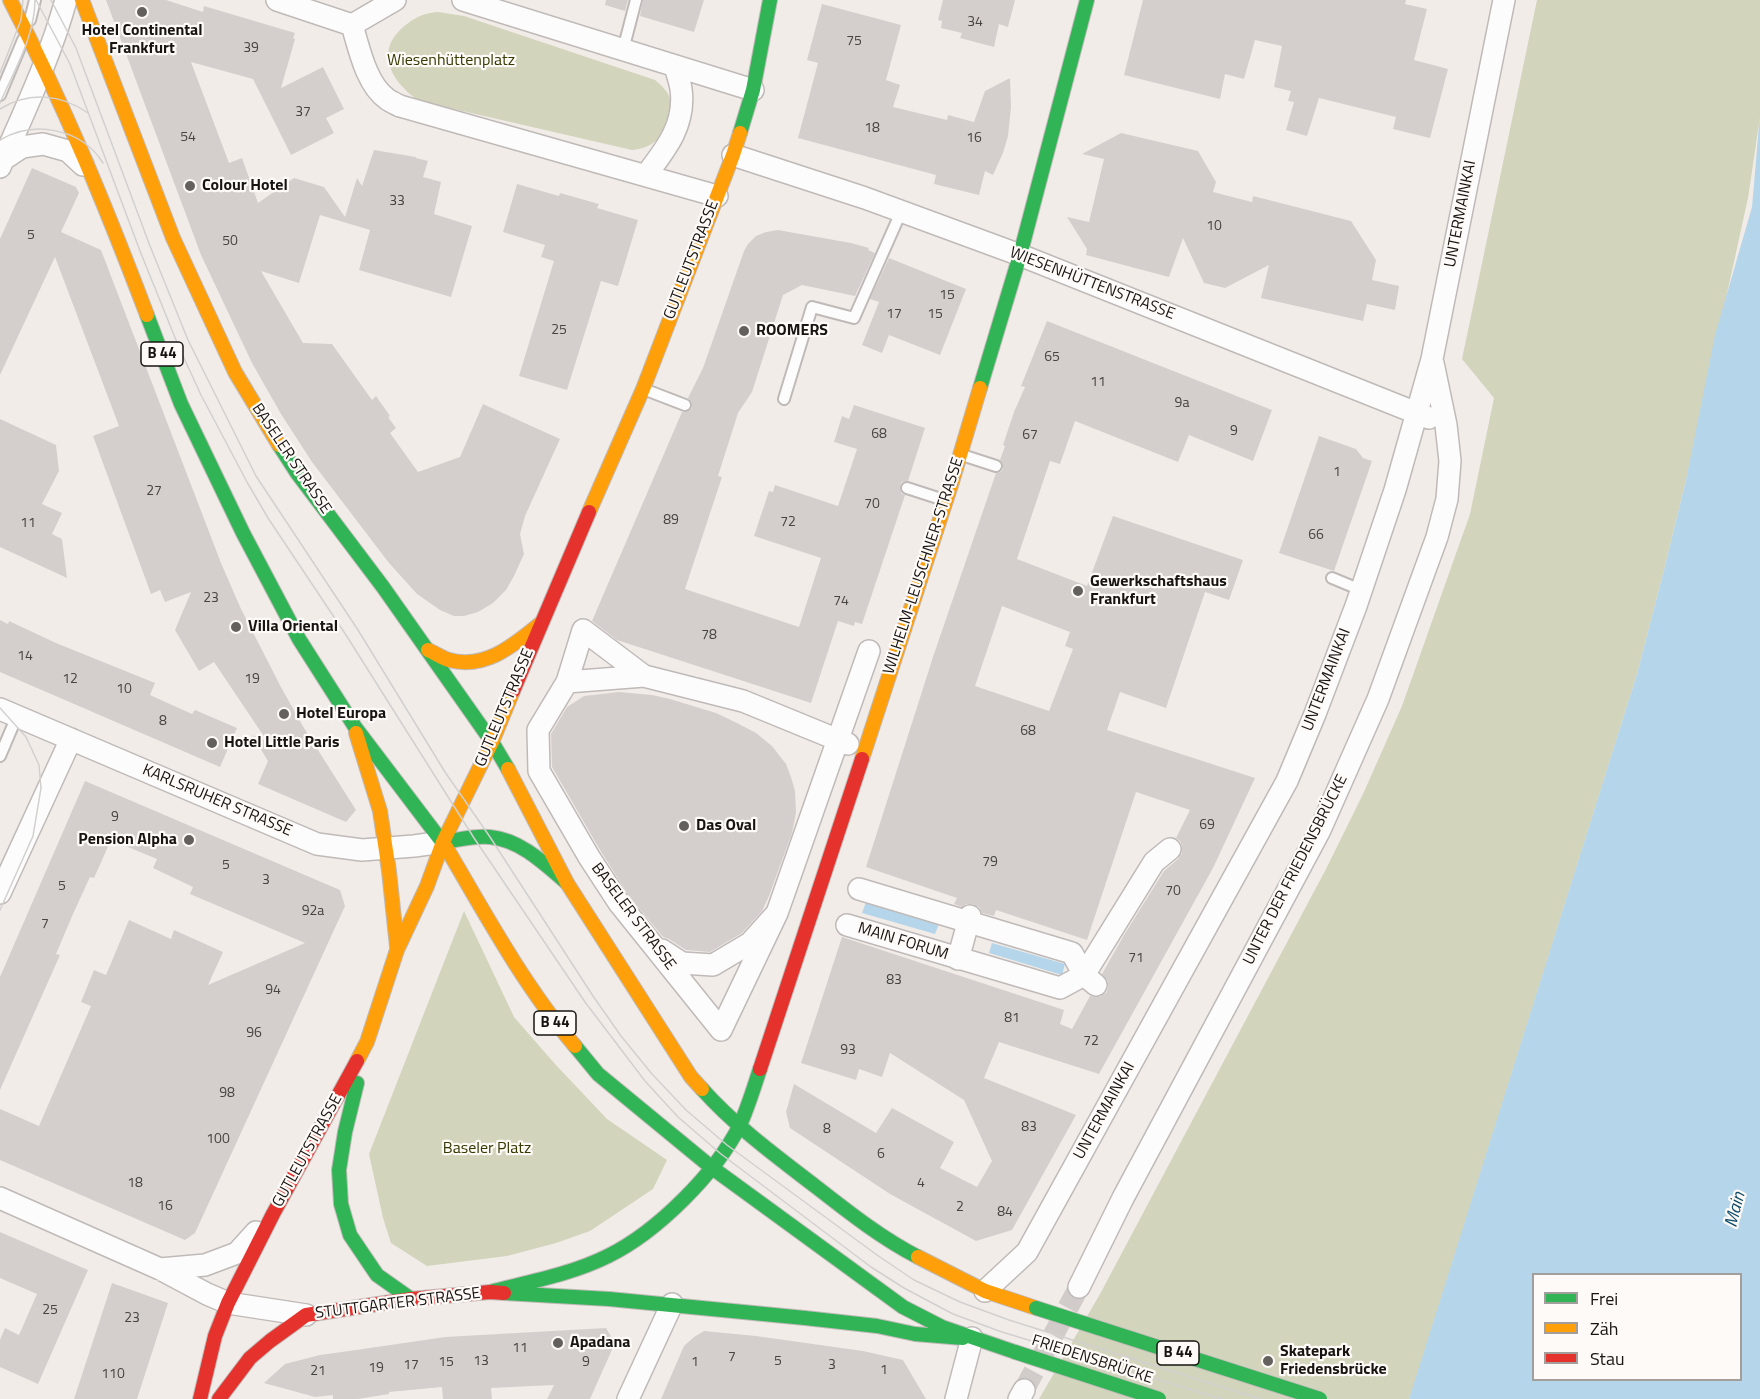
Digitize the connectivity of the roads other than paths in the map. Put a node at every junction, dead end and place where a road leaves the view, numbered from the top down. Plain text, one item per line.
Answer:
1 (10, 0) edge
2 (35, 0) edge
3 (66, 0) edge
4 (82, 0) edge
5 (277, 0) edge
6 (395, 0) edge
7 (463, 0) edge
8 (636, 0) edge
9 (770, 0) edge
10 (1087, 0) edge
11 (1504, 0) edge
12 (352, 25) junction
13 (27, 32) junction
14 (623, 50) junction
15 (44, 66) junction
16 (675, 66) junction
17 (753, 90) junction
18 (0, 95) edge
19 (733, 155) junction
20 (2, 163) edge
21 (90, 171) junction
22 (646, 175) junction
23 (717, 196) junction
24 (901, 212) junction
25 (1020, 255) junction
26 (1432, 359) junction
27 (643, 388) junction
28 (784, 399) dead end
29 (685, 405) dead end
30 (1416, 413) junction
31 (1446, 425) junction
32 (960, 454) junction
33 (996, 466) dead end
34 (907, 488) dead end
35 (946, 501) junction
36 (1332, 578) dead end
37 (1361, 590) junction
38 (541, 624) junction
39 (428, 650) junction
40 (869, 651) dead end
41 (644, 676) junction
42 (559, 681) junction
43 (8, 713) edge
44 (355, 728) junction
45 (71, 739) junction
46 (492, 742) junction
47 (843, 742) junction
48 (0, 756) edge
49 (443, 842) junction
50 (385, 847) junction
51 (1170, 849) dead end
52 (567, 883) junction
53 (859, 889) dead end
54 (0, 893) edge
55 (777, 913) junction
56 (969, 919) junction
57 (847, 925) dead end
58 (651, 943) junction
59 (1101, 945) junction
60 (397, 950) junction
61 (1072, 953) junction
62 (958, 959) junction
63 (1090, 980) junction
64 (721, 1030) joint
65 (367, 1042) junction
66 (739, 1125) junction
67 (711, 1167) junction
68 (0, 1198) edge
69 (273, 1214) junction
70 (160, 1269) junction
71 (1079, 1287) tunnel mouth
72 (985, 1291) junction
73 (490, 1292) junction
74 (411, 1299) junction
75 (228, 1303) junction
76 (672, 1304) junction
77 (306, 1315) junction
78 (972, 1338) junction
79 (200, 1399) edge
80 (219, 1399) edge
81 (628, 1399) edge
82 (956, 1399) edge
83 (1159, 1399) edge
84 (1320, 1399) edge

1 - 13 main road, B 44
2 - 13 lane
3 - 15 street
4 - 39 main road, BASELER STRASSE / B 44
5 - 12 street
6 - 12 street
7 - 14 street
8 - 14 lane
9 - 17 main road, GUTLEUTSTRASSE
10 - 25 main road, WILHELM-LEUSCHNER-STRASSE
11 - 26 street, UNTERMAINKAI
12 - 22 street
13 - 15 main road, B 44
13 - 18 lane
14 - 16 street
15 - 20 street
15 - 21 main road, B 44
16 - 17 street
16 - 22 street
17 - 19 main road, GUTLEUTSTRASSE
19 - 23 main road, GUTLEUTSTRASSE
19 - 24 street, WIESENHÜTTENSTRASSE
20 - 21 street
21 - 44 main road, B 44
22 - 23 street
23 - 27 main road, GUTLEUTSTRASSE
24 - 25 street, WIESENHÜTTENSTRASSE
24 - 28 lane
25 - 30 street, WIESENHÜTTENSTRASSE
25 - 32 main road, WILHELM-LEUSCHNER-STRASSE
26 - 30 street, UNTERMAINKAI
26 - 31 street, UNTER DER FRIEDENSBRÜCKE
27 - 29 lane
27 - 38 main road, GUTLEUTSTRASSE
30 - 31 street, WIESENHÜTTENSTRASSE
30 - 37 street, UNTERMAINKAI
31 - 71 street, UNTER DER FRIEDENSBRÜCKE
32 - 33 lane
32 - 35 main road, WILHELM-LEUSCHNER-STRASSE
34 - 35 lane
35 - 66 main road, WILHELM-LEUSCHNER-STRASSE
36 - 37 lane
37 - 72 street, UNTERMAINKAI
38 - 39 main road
38 - 46 main road, GUTLEUTSTRASSE
39 - 46 main road, BASELER STRASSE / B 44
40 - 47 street, WILHELM-LEUSCHNER-STRASSE
41 - 42 street
41 - 42 street
41 - 47 street
42 - 58 street, BASELER STRASSE
43 - 45 street, KARLSRUHER STRASSE
43 - 48 lane
44 - 49 main road, B 44
44 - 50 main road
45 - 50 street, KARLSRUHER STRASSE
45 - 54 street
46 - 49 main road, GUTLEUTSTRASSE
46 - 52 main road, BASELER STRASSE / B 44
47 - 55 street, WILHELM-LEUSCHNER-STRASSE
49 - 50 street, KARLSRUHER STRASSE
49 - 52 main road, B 44
49 - 60 main road, GUTLEUTSTRASSE
49 - 67 main road, B 44
50 - 60 main road
51 - 59 street
52 - 66 main road, B 44
53 - 56 street
55 - 58 street, WILHELM-LEUSCHNER-STRASSE
55 - 64 street, WILHELM-LEUSCHNER-STRASSE
56 - 61 street
56 - 62 street, MAIN FORUM
57 - 62 street, MAIN FORUM
58 - 64 street, BASELER STRASSE
59 - 61 street
59 - 63 street
60 - 65 main road, GUTLEUTSTRASSE
61 - 63 street
62 - 63 street, MAIN FORUM
65 - 69 main road, GUTLEUTSTRASSE
65 - 74 main road
66 - 67 main road
66 - 72 main road, B 44
67 - 73 main road, STUTTGARTER STRASSE
67 - 78 main road, B 44
68 - 70 street, STUTTGARTER STRASSE
69 - 70 street, STUTTGARTER STRASSE
69 - 75 main road, GUTLEUTSTRASSE
70 - 75 street, STUTTGARTER STRASSE
72 - 84 main road, FRIEDENSBRÜCKE / B 44, bridge
73 - 74 main road, STUTTGARTER STRASSE
73 - 76 main road, STUTTGARTER STRASSE
74 - 77 main road, STUTTGARTER STRASSE
75 - 77 street, STUTTGARTER STRASSE
75 - 79 main road, GUTLEUTSTRASSE
76 - 78 main road
76 - 81 street
77 - 80 main road, STUTTGARTER STRASSE
78 - 82 street
78 - 83 main road, FRIEDENSBRÜCKE / B 44, bridge

